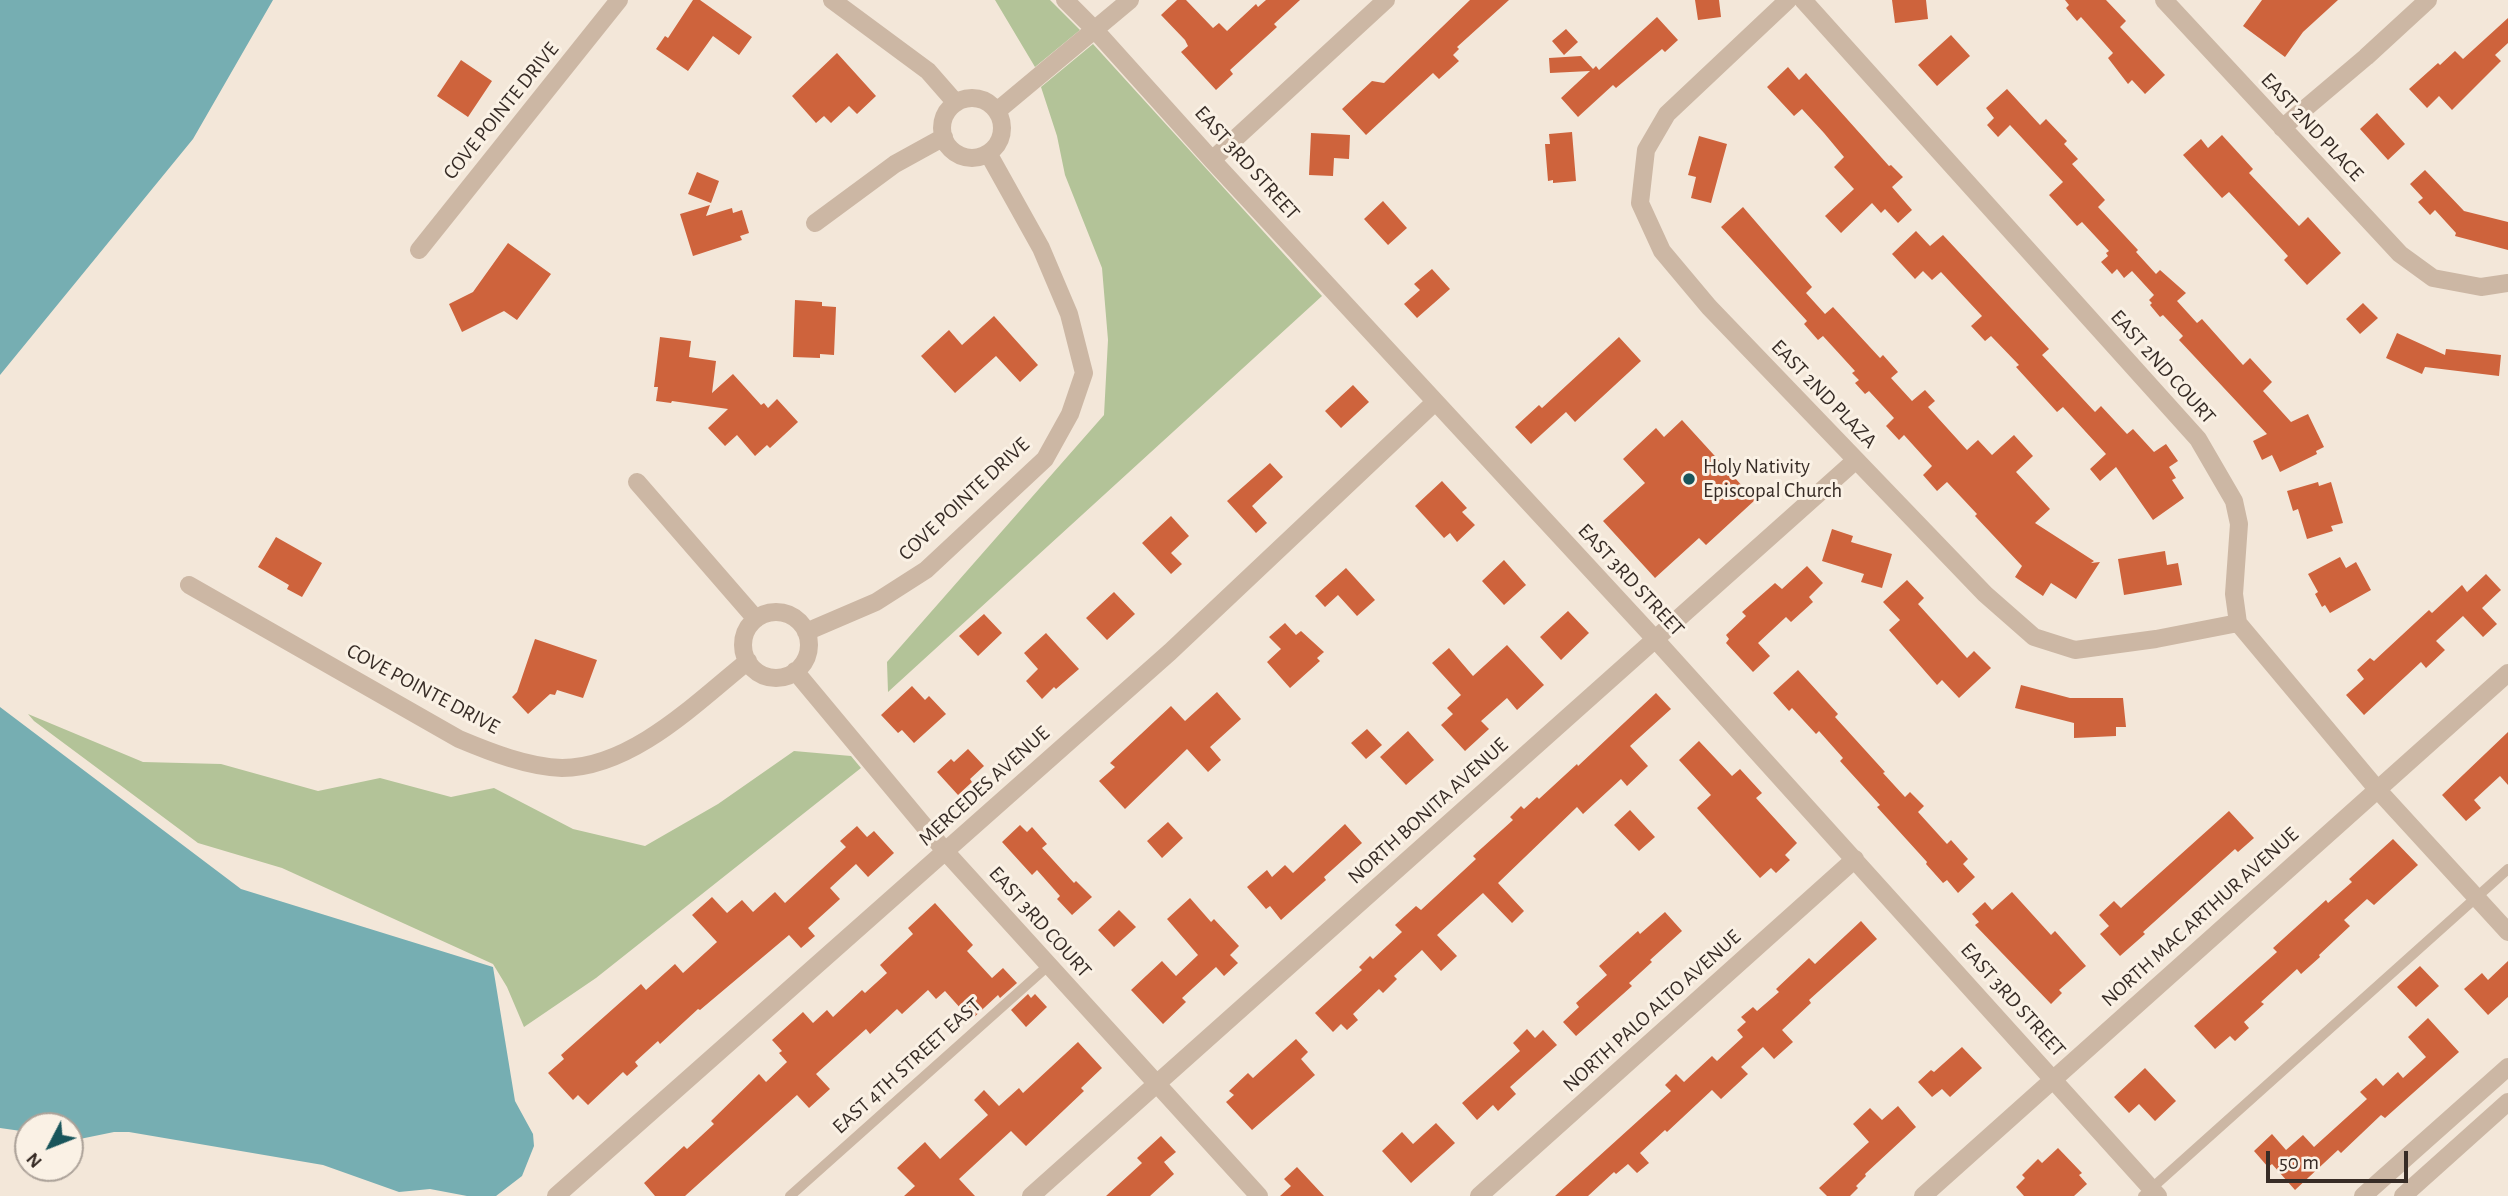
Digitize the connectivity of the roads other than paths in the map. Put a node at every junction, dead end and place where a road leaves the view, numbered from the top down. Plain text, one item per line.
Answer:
1 (619, 0) edge
2 (832, 0) edge
3 (1065, 0) edge
4 (1130, 0) edge
5 (1386, 0) edge
6 (1788, 0) edge
7 (1803, 0) edge
8 (2164, 0) edge
9 (2428, 0) edge
10 (1095, 30) junction
11 (956, 103) junction
12 (997, 111) junction
13 (2282, 128) junction
14 (944, 137) junction
15 (988, 153) junction
16 (1212, 160) junction
17 (815, 223) dead end
18 (419, 250) dead end
19 (2508, 283) edge
20 (1435, 402) junction
21 (1856, 460) junction
22 (637, 481) dead end
23 (189, 585) dead end
24 (756, 619) junction
25 (2238, 623) junction
26 (806, 632) junction
27 (1655, 639) junction
28 (748, 661) junction
29 (794, 671) junction
30 (2508, 673) edge
31 (2378, 789) junction
32 (946, 851) junction
33 (1855, 859) junction
34 (2508, 869) edge
35 (2476, 897) junction
36 (2508, 932) edge
37 (1049, 965) junction
38 (2508, 1067) edge
39 (2053, 1079) junction
40 (1157, 1084) junction
41 (2508, 1102) edge
42 (2151, 1194) edge
43 (556, 1196) edge
44 (790, 1196) edge
45 (1031, 1196) edge
46 (1259, 1196) edge
47 (1479, 1196) edge
48 (1923, 1196) edge
49 (2363, 1196) edge
50 (2403, 1196) edge

1 - 18 street, COVE POINTE DRIVE
2 - 11 street
3 - 10 street, EAST 3RD STREET
4 - 10 street
5 - 16 street
6 - 21 street, EAST 2ND PLAZA
7 - 25 street, EAST 2ND COURT
8 - 13 street, EAST 2ND PLACE
9 - 13 street
10 - 12 street
10 - 16 street, EAST 3RD STREET
11 - 12 street
11 - 14 street
12 - 15 street
13 - 19 street, EAST 2ND PLACE
14 - 15 street
14 - 17 street
15 - 26 street, COVE POINTE DRIVE
16 - 20 street, EAST 3RD STREET
20 - 27 street, EAST 3RD STREET
20 - 32 street, MERCEDES AVENUE
21 - 25 street, EAST 2ND PLAZA
21 - 27 street, NORTH BONITA AVENUE
22 - 24 street
23 - 28 street, COVE POINTE DRIVE
24 - 26 street
24 - 28 street
25 - 31 street
26 - 29 street
27 - 33 street, EAST 3RD STREET
27 - 40 street, NORTH BONITA AVENUE
28 - 29 street
29 - 32 street, EAST 3RD COURT
30 - 31 street, NORTH MAC ARTHUR AVENUE
31 - 35 street
31 - 39 street, NORTH MAC ARTHUR AVENUE
32 - 37 street, EAST 3RD COURT
32 - 43 street, MERCEDES AVENUE
33 - 39 street, EAST 3RD STREET
33 - 47 street, NORTH PALO ALTO AVENUE
34 - 35 lane
35 - 36 street
35 - 42 lane
37 - 40 street, EAST 3RD COURT
37 - 44 lane, EAST 4TH STREET EAST
38 - 49 street
39 - 42 street, EAST 3RD STREET
39 - 48 street, NORTH MAC ARTHUR AVENUE
40 - 45 street, NORTH BONITA AVENUE
40 - 46 street, EAST 3RD COURT
41 - 50 street

